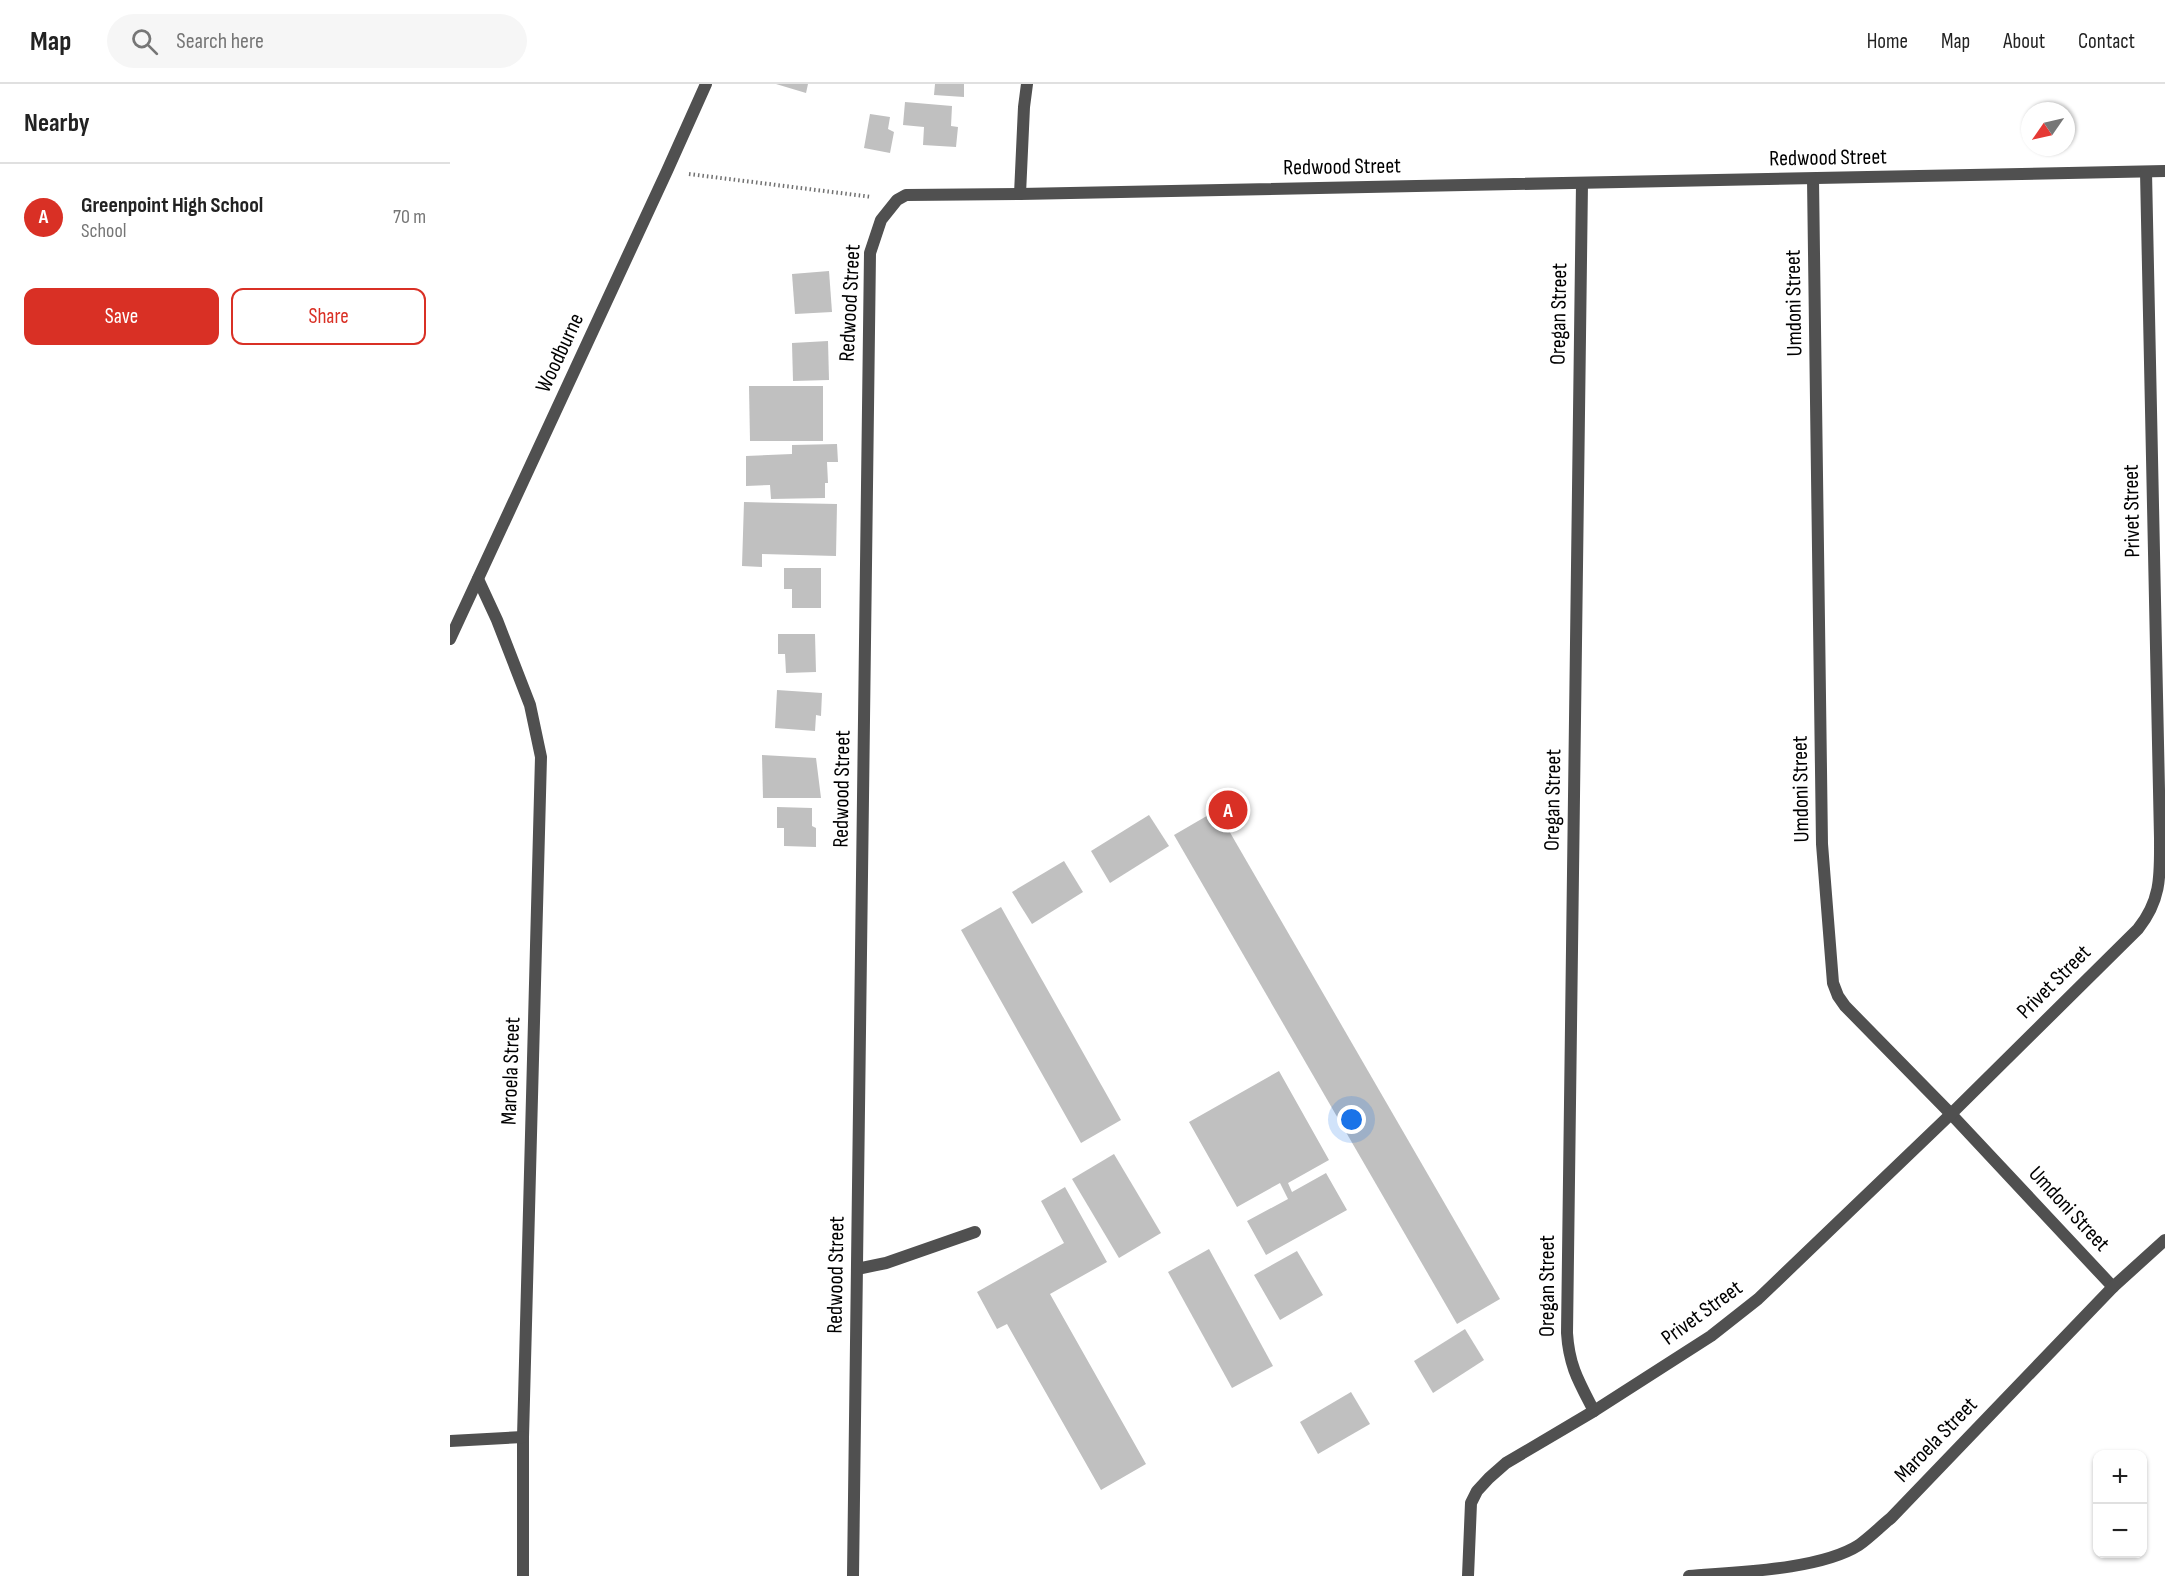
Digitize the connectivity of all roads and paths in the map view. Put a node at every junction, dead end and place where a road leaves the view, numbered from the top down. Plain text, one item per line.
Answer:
1 (706, 84) edge
2 (1027, 84) edge
3 (667, 171) junction
4 (2165, 171) edge
5 (2146, 172) junction
6 (1813, 180) junction
7 (1582, 183) junction
8 (1020, 194) junction
9 (897, 200) junction
10 (478, 579) junction
11 (455, 618) edge
12 (450, 639) edge
13 (1951, 1114) junction
14 (975, 1232) dead end
15 (2165, 1240) edge
16 (857, 1269) junction
17 (2113, 1287) junction
18 (1594, 1411) junction
19 (523, 1437) junction
20 (450, 1441) edge
21 (524, 1576) edge
22 (853, 1576) edge
23 (1468, 1576) edge
24 (1689, 1576) edge

1 - 3 street, Woodburne
2 - 8 street
3 - 9 path
3 - 10 street, Woodburne
4 - 5 street, Redwood Street
5 - 6 street, Redwood Street
5 - 13 street, Privet Street
6 - 7 street, Redwood Street
6 - 13 street, Umdoni Street
7 - 8 street, Redwood Street
7 - 18 street, Oregan Street
8 - 9 street, Redwood Street
9 - 16 street, Redwood Street
10 - 11 street, Woodburne
10 - 19 street, Maroela Street
11 - 12 street, Woodburne
13 - 17 street, Umdoni Street
13 - 18 street, Privet Street
14 - 16 street
15 - 17 street, Maroela Street
16 - 22 street, Redwood Street
17 - 24 street, Maroela Street
18 - 23 street, Privet Street
19 - 20 street
19 - 21 street, Maroela Street

